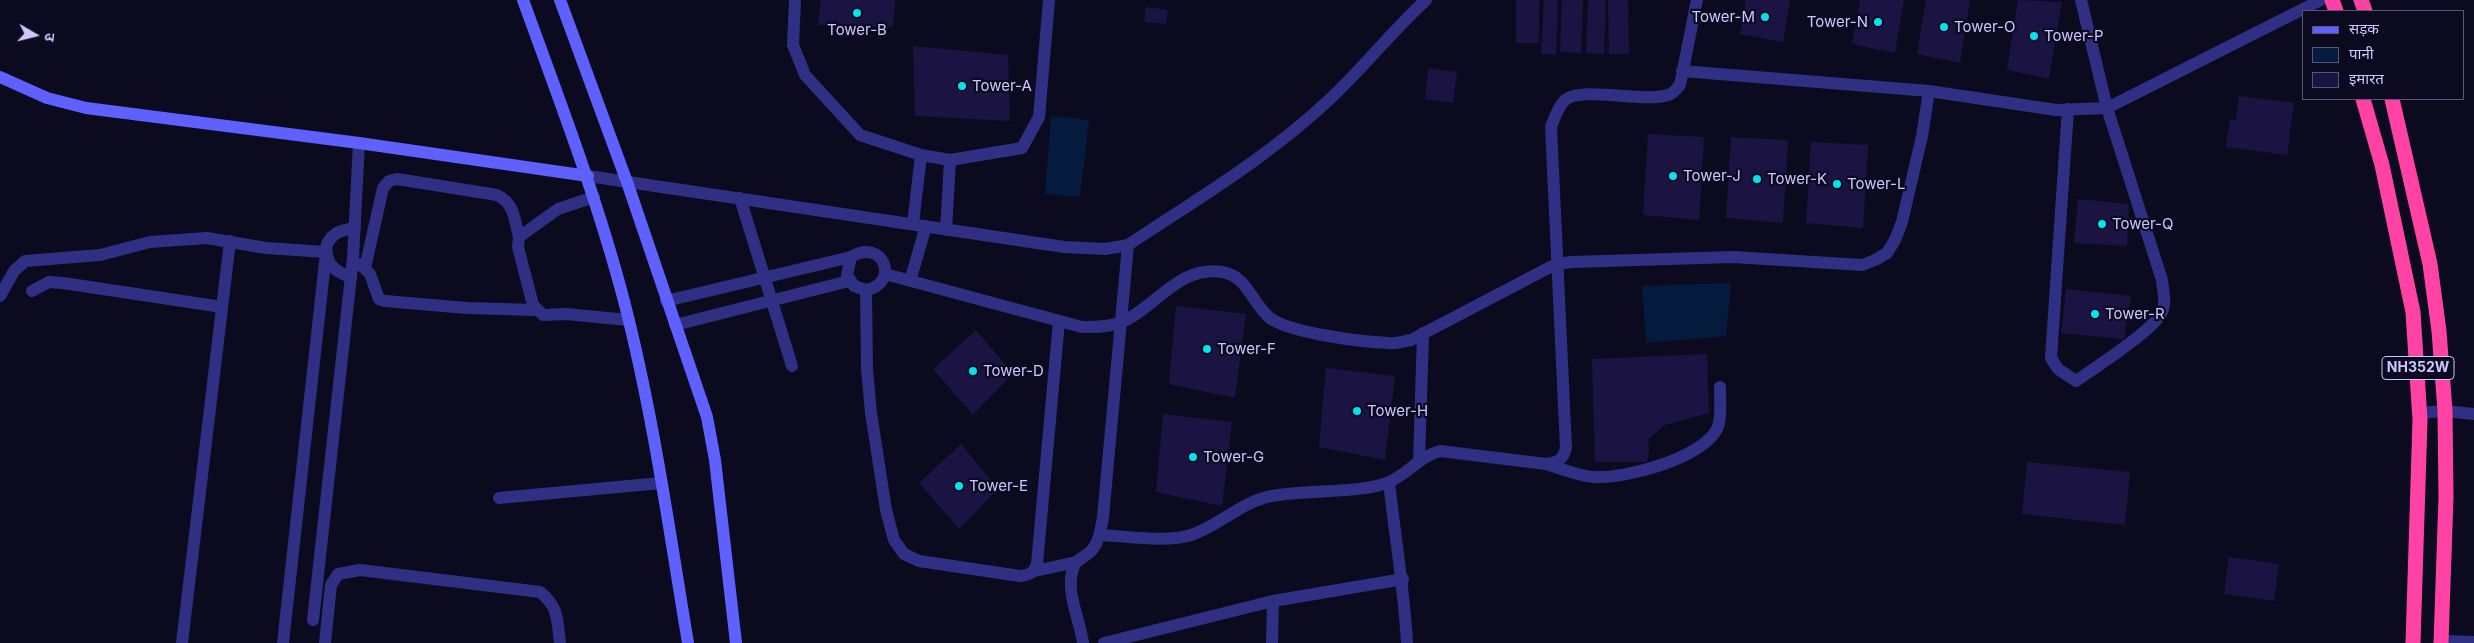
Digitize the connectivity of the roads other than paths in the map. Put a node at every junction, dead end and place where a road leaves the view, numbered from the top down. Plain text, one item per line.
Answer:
1 (523, 0) edge
2 (560, 0) edge
3 (795, 0) edge
4 (1049, 0) edge
5 (1426, 0) edge
6 (1697, 0) edge
7 (2081, 0) edge
8 (2320, 0) edge
9 (1682, 71) junction
10 (0, 77) edge
11 (1929, 91) junction
12 (2363, 100) edge
13 (2392, 100) edge
14 (2107, 108) junction
15 (2068, 110) junction
16 (359, 142) junction
17 (921, 155) junction
18 (950, 160) junction
19 (588, 176) junction
20 (627, 182) junction
21 (594, 197) junction
22 (740, 198) junction
23 (919, 225) junction
24 (355, 228) junction
25 (946, 230) junction
26 (519, 237) junction
27 (230, 241) junction
28 (1128, 245) junction
29 (326, 252) junction
30 (851, 257) junction
31 (353, 258) junction
32 (1556, 264) junction
33 (365, 268) junction
34 (885, 274) junction
35 (351, 277) junction
36 (764, 278) junction
37 (850, 281) junction
38 (910, 281) junction
39 (866, 290) junction
40 (32, 292) dead end
41 (0, 296) edge
42 (666, 301) junction
43 (770, 301) junction
44 (222, 307) junction
45 (535, 310) junction
46 (628, 320) junction
47 (1059, 321) junction
48 (1121, 322) junction
49 (675, 325) junction
50 (1423, 333) junction
51 (792, 366) dead end
52 (1720, 387) dead end
53 (2445, 411) junction
54 (2420, 413) junction
55 (2474, 414) edge
56 (1419, 461) junction
57 (1546, 464) junction
58 (661, 482) junction
59 (1389, 482) junction
60 (499, 498) dead end
61 (1100, 535) junction
62 (1076, 562) junction
63 (1035, 571) junction
64 (1403, 579) junction
65 (1274, 601) junction
66 (313, 620) dead end
67 (2441, 642) edge
68 (2474, 642) edge
69 (182, 643) edge
70 (283, 643) edge
71 (325, 643) edge
72 (560, 643) edge
73 (688, 643) edge
74 (736, 643) edge
75 (1083, 643) edge
76 (1104, 643) edge
77 (1272, 643) edge
78 (1407, 643) edge
79 (2413, 643) edge

1 - 19 street
2 - 20 street
3 - 17 street
4 - 18 street
5 - 28 street
6 - 9 street
7 - 14 street
8 - 14 street
9 - 11 street
9 - 32 street
10 - 16 street
11 - 15 street
11 - 32 street
12 - 54 highway, NH352W
13 - 53 highway, NH352W
14 - 15 street
14 - 15 street
16 - 19 street
16 - 24 street
17 - 18 street
17 - 23 street
18 - 25 street
19 - 20 street
19 - 21 street
20 - 22 street
20 - 42 street
21 - 26 street
21 - 46 street
22 - 23 street
22 - 36 street
23 - 25 street
23 - 38 street
24 - 29 street
24 - 31 street
25 - 28 street
26 - 33 street
26 - 45 street
27 - 29 street
27 - 41 street
27 - 44 street
28 - 48 street
29 - 35 street
29 - 70 street
30 - 34 street
30 - 36 street
30 - 37 street
31 - 33 street
31 - 35 street
32 - 50 street
32 - 57 street
33 - 45 street
34 - 38 street
34 - 39 street
35 - 66 street
36 - 42 street
36 - 43 street
37 - 39 street
37 - 43 street
38 - 47 street
39 - 63 street
40 - 44 street
42 - 49 street
43 - 49 street
43 - 51 street
44 - 69 street
45 - 46 street
46 - 58 street
47 - 48 street
47 - 63 street
48 - 50 street
48 - 61 street
49 - 74 street
50 - 56 street
52 - 57 street
53 - 54 street
53 - 55 street
53 - 67 highway, NH352W
54 - 79 highway, NH352W
56 - 57 street
56 - 59 street
58 - 60 street
58 - 73 street
59 - 61 street
59 - 64 street
61 - 62 street
62 - 63 street
62 - 75 street
64 - 65 street
64 - 78 street
65 - 76 street
65 - 77 street
67 - 68 street
71 - 72 street

